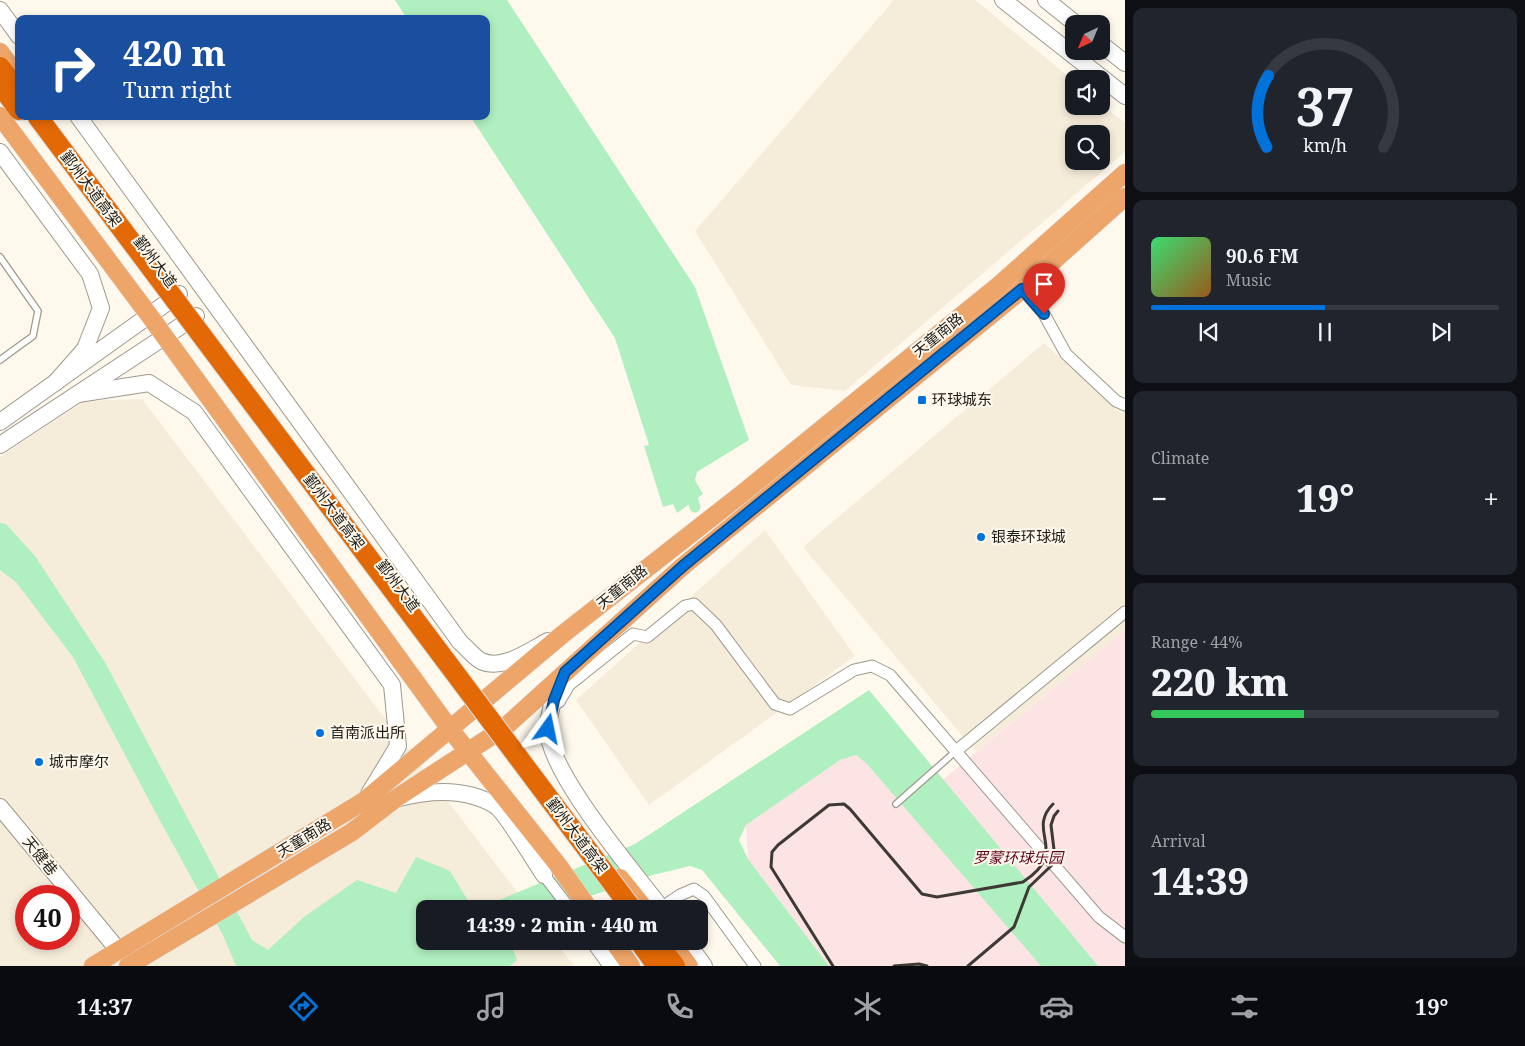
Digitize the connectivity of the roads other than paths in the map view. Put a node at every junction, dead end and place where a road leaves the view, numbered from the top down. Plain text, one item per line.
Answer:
1 (1003, 0) edge
2 (1046, 0) edge
3 (0, 10) edge
4 (1065, 15) edge
5 (15, 31) edge
6 (1110, 51) edge
7 (0, 52) edge
8 (1125, 62) edge
9 (0, 67) edge
10 (15, 73) edge
11 (0, 85) edge
12 (15, 87) edge
13 (1125, 96) edge
14 (15, 105) edge
15 (0, 116) edge
16 (26, 120) edge
17 (40, 120) edge
18 (51, 120) edge
19 (81, 120) edge
20 (0, 152) edge
21 (1125, 173) edge
22 (1125, 197) edge
23 (0, 257) edge
24 (1022, 289) junction
25 (179, 294) junction
26 (149, 315) junction
27 (196, 316) junction
28 (164, 337) junction
29 (0, 360) edge
30 (55, 382) junction
31 (78, 394) junction
32 (1125, 405) edge
33 (0, 422) edge
34 (0, 445) edge
35 (1125, 612) edge
36 (564, 634) junction
37 (582, 658) junction
38 (485, 700) junction
39 (551, 714) junction
40 (504, 728) junction
41 (450, 729) junction
42 (956, 751) junction
43 (468, 752) junction
44 (395, 799) junction
45 (364, 802) junction
46 (896, 804) dead end
47 (0, 807) edge
48 (551, 870) junction
49 (636, 895) edge
50 (566, 900) edge
51 (580, 900) edge
52 (608, 900) edge
53 (673, 900) edge
54 (707, 900) edge
55 (708, 901) edge
56 (1125, 937) edge
57 (600, 950) edge
58 (619, 950) edge
59 (646, 950) edge
60 (663, 950) edge
61 (677, 950) edge
62 (692, 950) edge
63 (119, 951) junction
64 (93, 966) edge
65 (128, 966) edge
66 (612, 966) edge
67 (631, 966) edge
68 (658, 966) edge
69 (675, 966) edge
70 (689, 966) edge
71 (704, 966) edge
72 (755, 966) edge

1 - 13 street
2 - 4 street
3 - 5 street
6 - 8 street
7 - 10 main road
9 - 12 highway
11 - 14 highway
15 - 26 main road
16 - 52 highway, 鄞州大道高架
17 - 49 highway, 鄞州大道高架, bridge
18 - 25 main road, 鄞州大道
19 - 36 street, 鄞州大道
20 - 30 street
21 - 36 main road, 天童南路
22 - 24 main road, 天童南路
23 - 29 lane
24 - 32 street
24 - 37 main road, 天童南路
25 - 26 street
25 - 27 main road, 鄞州大道
26 - 28 main road
26 - 30 street
27 - 28 street
27 - 38 main road, 鄞州大道
28 - 31 street
28 - 41 main road
30 - 33 street
31 - 34 street
31 - 45 street
35 - 42 street
36 - 38 main road, 天童南路
37 - 39 street
37 - 40 main road, 天童南路
38 - 40 main road, 鄞州大道
38 - 41 main road, 天童南路
39 - 42 street
39 - 49 street
40 - 43 main road, 天童南路
40 - 49 main road, 鄞州大道
41 - 43 main road
41 - 45 main road, 天童南路
42 - 46 lane
42 - 56 street
43 - 44 main road, 天童南路
43 - 48 main road
44 - 48 street
44 - 65 main road, 天童南路
45 - 63 main road, 天童南路
47 - 63 street, 天健巷
48 - 50 street
48 - 51 main road
53 - 54 street
55 - 72 street
57 - 66 street
58 - 67 main road
59 - 68 highway
60 - 69 highway
61 - 70 main road
62 - 71 street
63 - 64 main road, 天童南路

